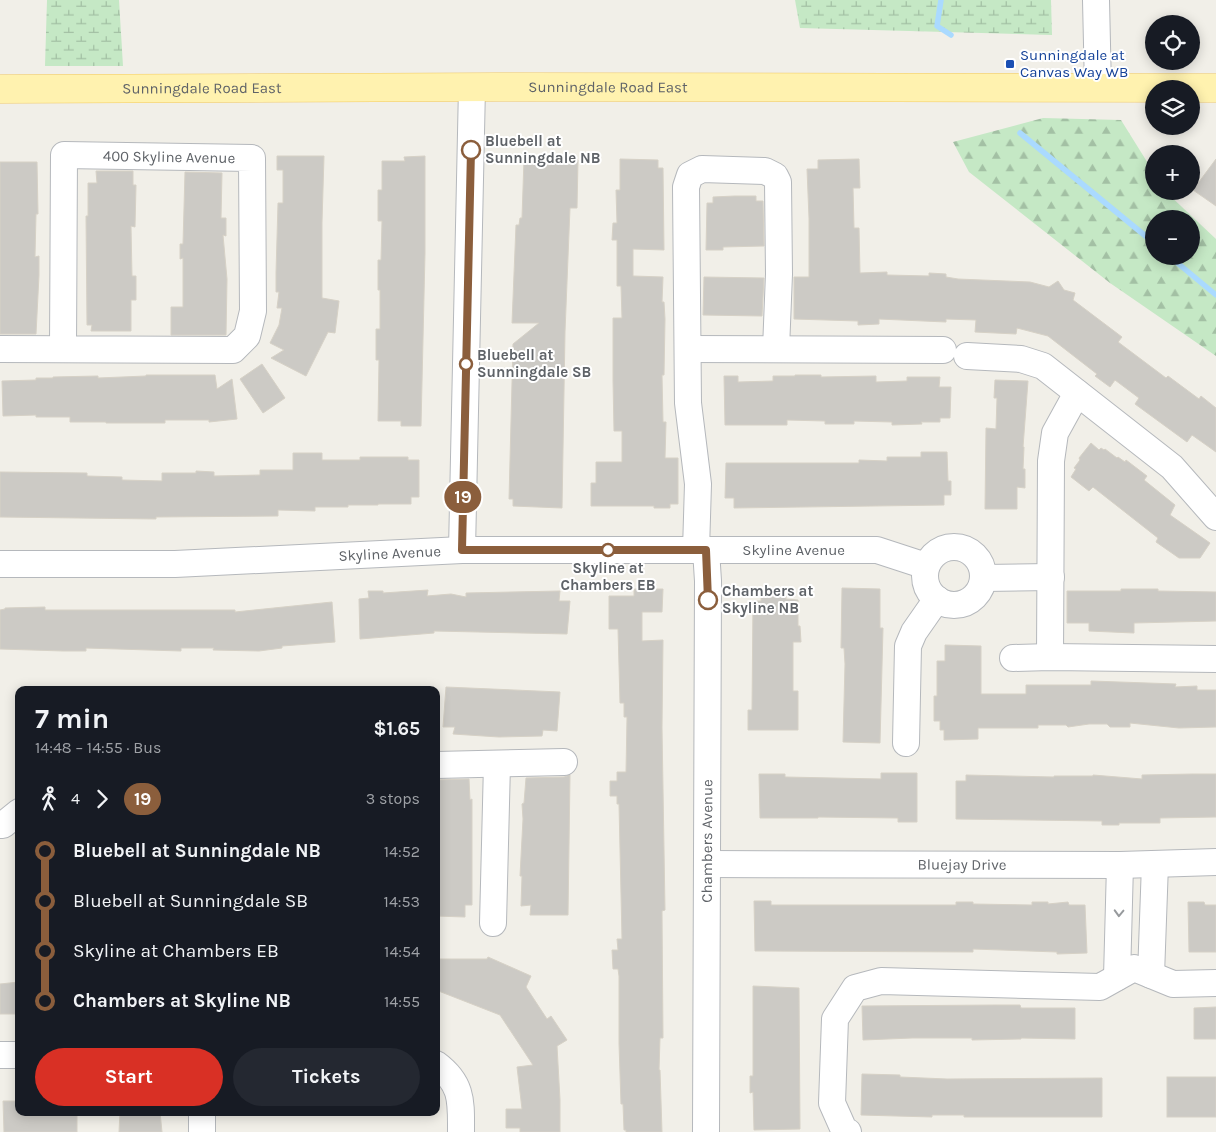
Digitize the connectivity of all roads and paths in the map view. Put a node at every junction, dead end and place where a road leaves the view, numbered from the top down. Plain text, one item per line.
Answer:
1 (1096, 0) edge
2 (472, 87) junction
3 (1098, 88) junction
4 (1216, 88) edge
5 (0, 89) edge
6 (0, 349) edge
7 (63, 349) junction
8 (688, 349) junction
9 (776, 349) junction
10 (1077, 393) junction
11 (1216, 516) edge
12 (462, 550) junction
13 (701, 550) junction
14 (0, 564) edge
15 (926, 566) junction
16 (1050, 577) junction
17 (984, 578) junction
18 (937, 600) junction
19 (1050, 657) junction
20 (1013, 658) dead end
21 (1216, 659) edge
22 (906, 743) dead end
23 (564, 762) dead end
24 (497, 764) junction
25 (440, 765) edge
26 (0, 802) edge
27 (15, 807) edge
28 (15, 815) edge
29 (0, 825) edge
30 (1216, 862) edge
31 (707, 864) junction
32 (1120, 864) junction
33 (1155, 864) junction
34 (493, 923) dead end
35 (1151, 975) junction
36 (1117, 977) junction
37 (1216, 983) edge
38 (0, 1055) edge
39 (15, 1055) edge
40 (440, 1067) edge
41 (202, 1116) edge
42 (202, 1132) edge
43 (461, 1132) edge
44 (706, 1132) edge
45 (848, 1132) edge

1 - 3 street
2 - 3 main road, Sunningdale Road East
2 - 5 main road, Sunningdale Road East
2 - 12 street
3 - 4 main road, Sunningdale Road East
6 - 7 street, 400 Skyline Avenue
7 - 7 street, 400 Skyline Avenue
8 - 9 street
8 - 9 street, Chambers Avenue
8 - 13 street, Chambers Avenue
9 - 10 street
10 - 11 street
10 - 16 street
12 - 13 street, Skyline Avenue
12 - 14 street, Skyline Avenue
13 - 15 street, Skyline Avenue
13 - 31 street, Chambers Avenue
15 - 17 street
15 - 18 street
16 - 17 street
16 - 19 street
17 - 18 street
18 - 22 street
19 - 20 street
19 - 21 street
23 - 24 street
24 - 25 street
24 - 34 street
26 - 27 street
28 - 29 street
30 - 33 street, Bluejay Drive
31 - 32 street, Bluejay Drive
31 - 44 street, Chambers Avenue
32 - 33 street, Bluejay Drive
32 -> 36 street
33 - 35 street
35 - 36 street
35 - 37 street
36 - 45 street
38 - 39 street
40 - 43 street
41 - 42 street

